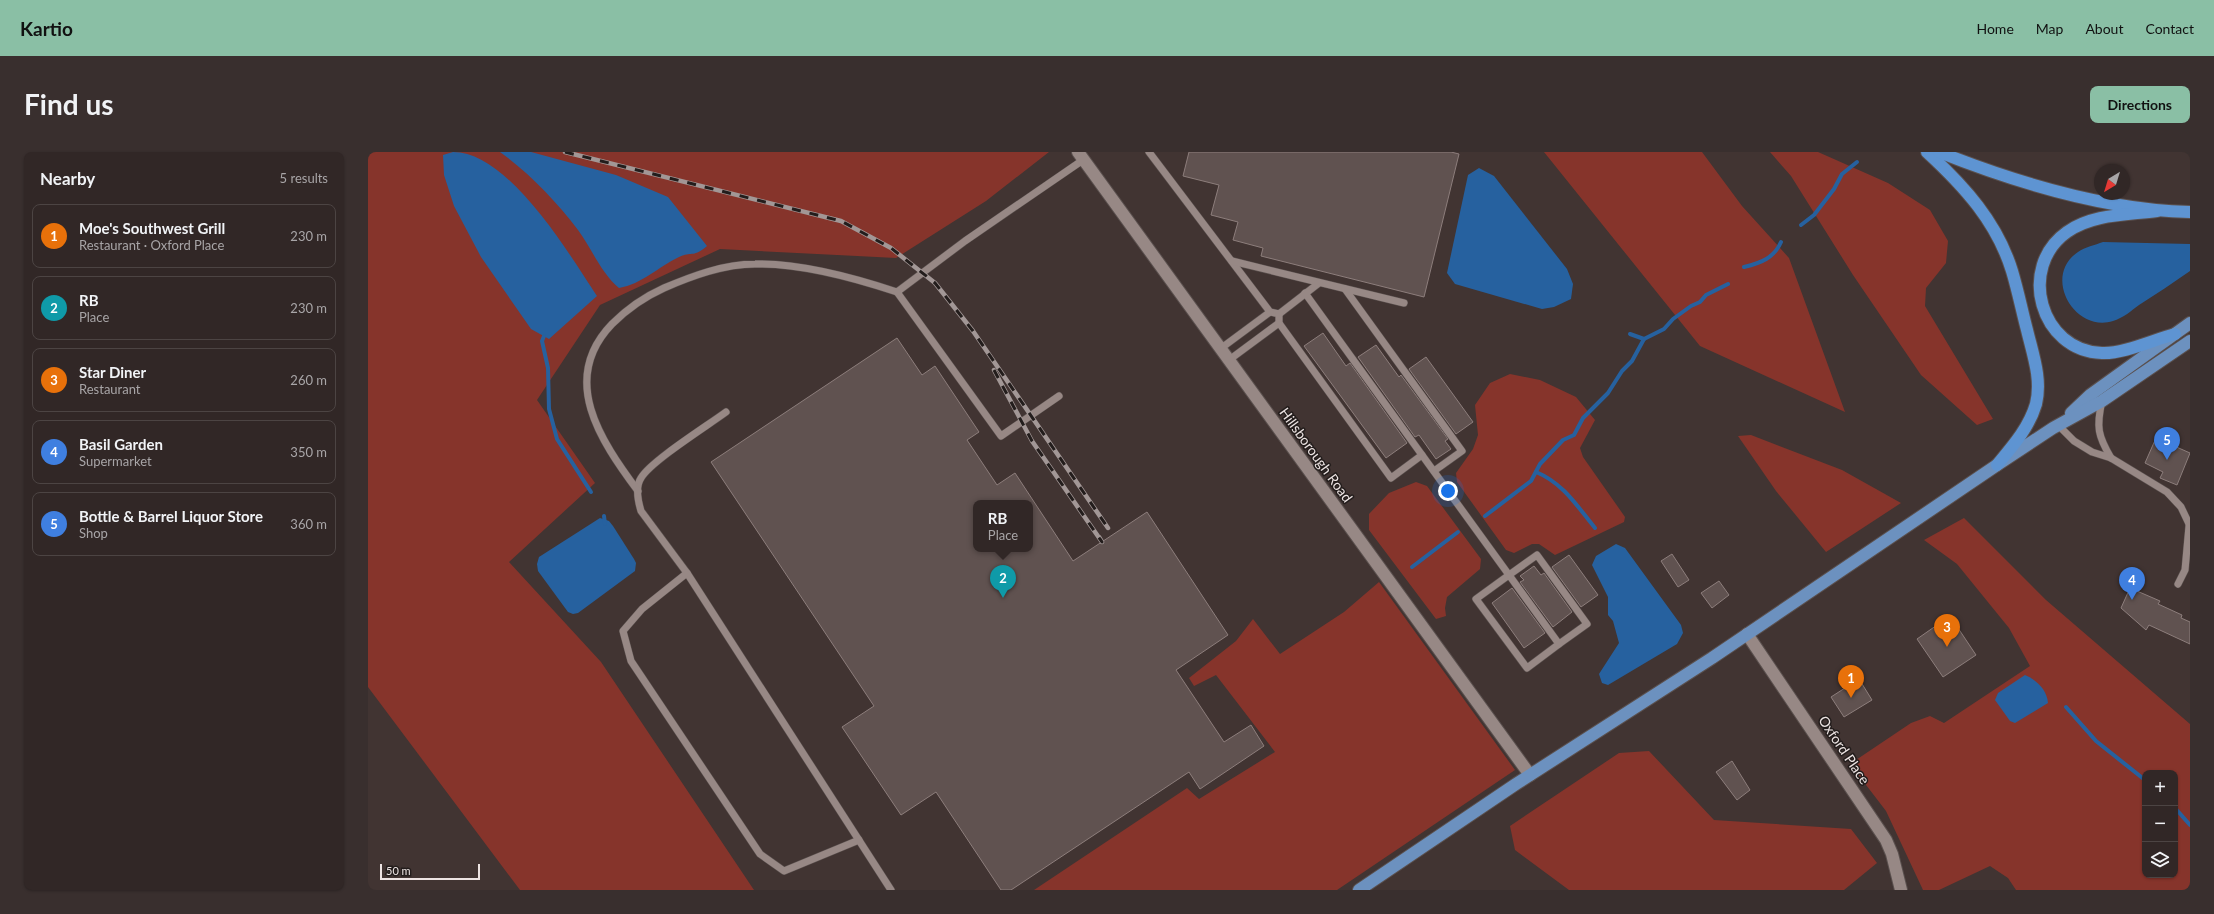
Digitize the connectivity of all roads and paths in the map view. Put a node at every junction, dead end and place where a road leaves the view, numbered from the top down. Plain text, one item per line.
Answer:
1 (1149, 152) edge
2 (1927, 152) edge
3 (1939, 152) edge
4 (1081, 156) edge
5 (2157, 211) junction
6 (2190, 212) edge
7 (1232, 261) junction
8 (1319, 283) junction
9 (1344, 289) junction
10 (897, 292) junction
11 (1305, 293) junction
12 (1404, 303) dead end
13 (1270, 312) junction
14 (1278, 314) junction
15 (1279, 323) junction
16 (2190, 323) edge
17 (2175, 334) junction
18 (2190, 342) edge
19 (1220, 349) junction
20 (1229, 360) junction
21 (1059, 396) dead end
22 (2102, 401) junction
23 (726, 412) dead end
24 (2056, 427) junction
25 (1422, 456) junction
26 (2112, 458) junction
27 (1997, 465) junction
28 (1434, 471) junction
29 (638, 491) junction
30 (2190, 526) edge
31 (687, 573) junction
32 (1509, 575) junction
33 (2178, 584) dead end
34 (1747, 634) junction
35 (1559, 644) junction
36 (1530, 774) junction
37 (859, 840) junction
38 (891, 890) edge
39 (1359, 890) edge
40 (1901, 890) edge

1 - 7 lane
2 - 27 highway
3 - 5 highway
4 - 10 lane
4 - 19 street, Hillsborough Road
5 - 6 highway
5 - 17 highway
7 - 8 lane
7 - 13 lane
8 - 9 lane
8 - 11 lane
9 - 12 lane
9 - 28 lane
10 - 21 lane
10 - 29 lane
11 - 14 lane
11 - 25 lane
13 - 14 lane
13 - 19 lane
14 - 15 lane
15 - 20 lane
15 - 25 lane
16 - 17 main road
17 - 24 main road
18 - 22 main road
19 - 20 street, Hillsborough Road
20 - 36 street, Hillsborough Road
22 - 24 main road
22 - 26 lane
23 - 29 lane
24 - 26 lane
24 - 27 main road
25 - 28 lane
26 - 30 lane
27 - 34 main road
28 - 32 lane
29 - 31 lane
30 - 33 lane
31 - 37 lane
31 - 37 lane
32 - 35 lane
32 - 35 lane
32 - 35 lane
34 - 36 main road
34 - 40 street, Oxford Place
36 - 39 main road
37 - 38 lane

